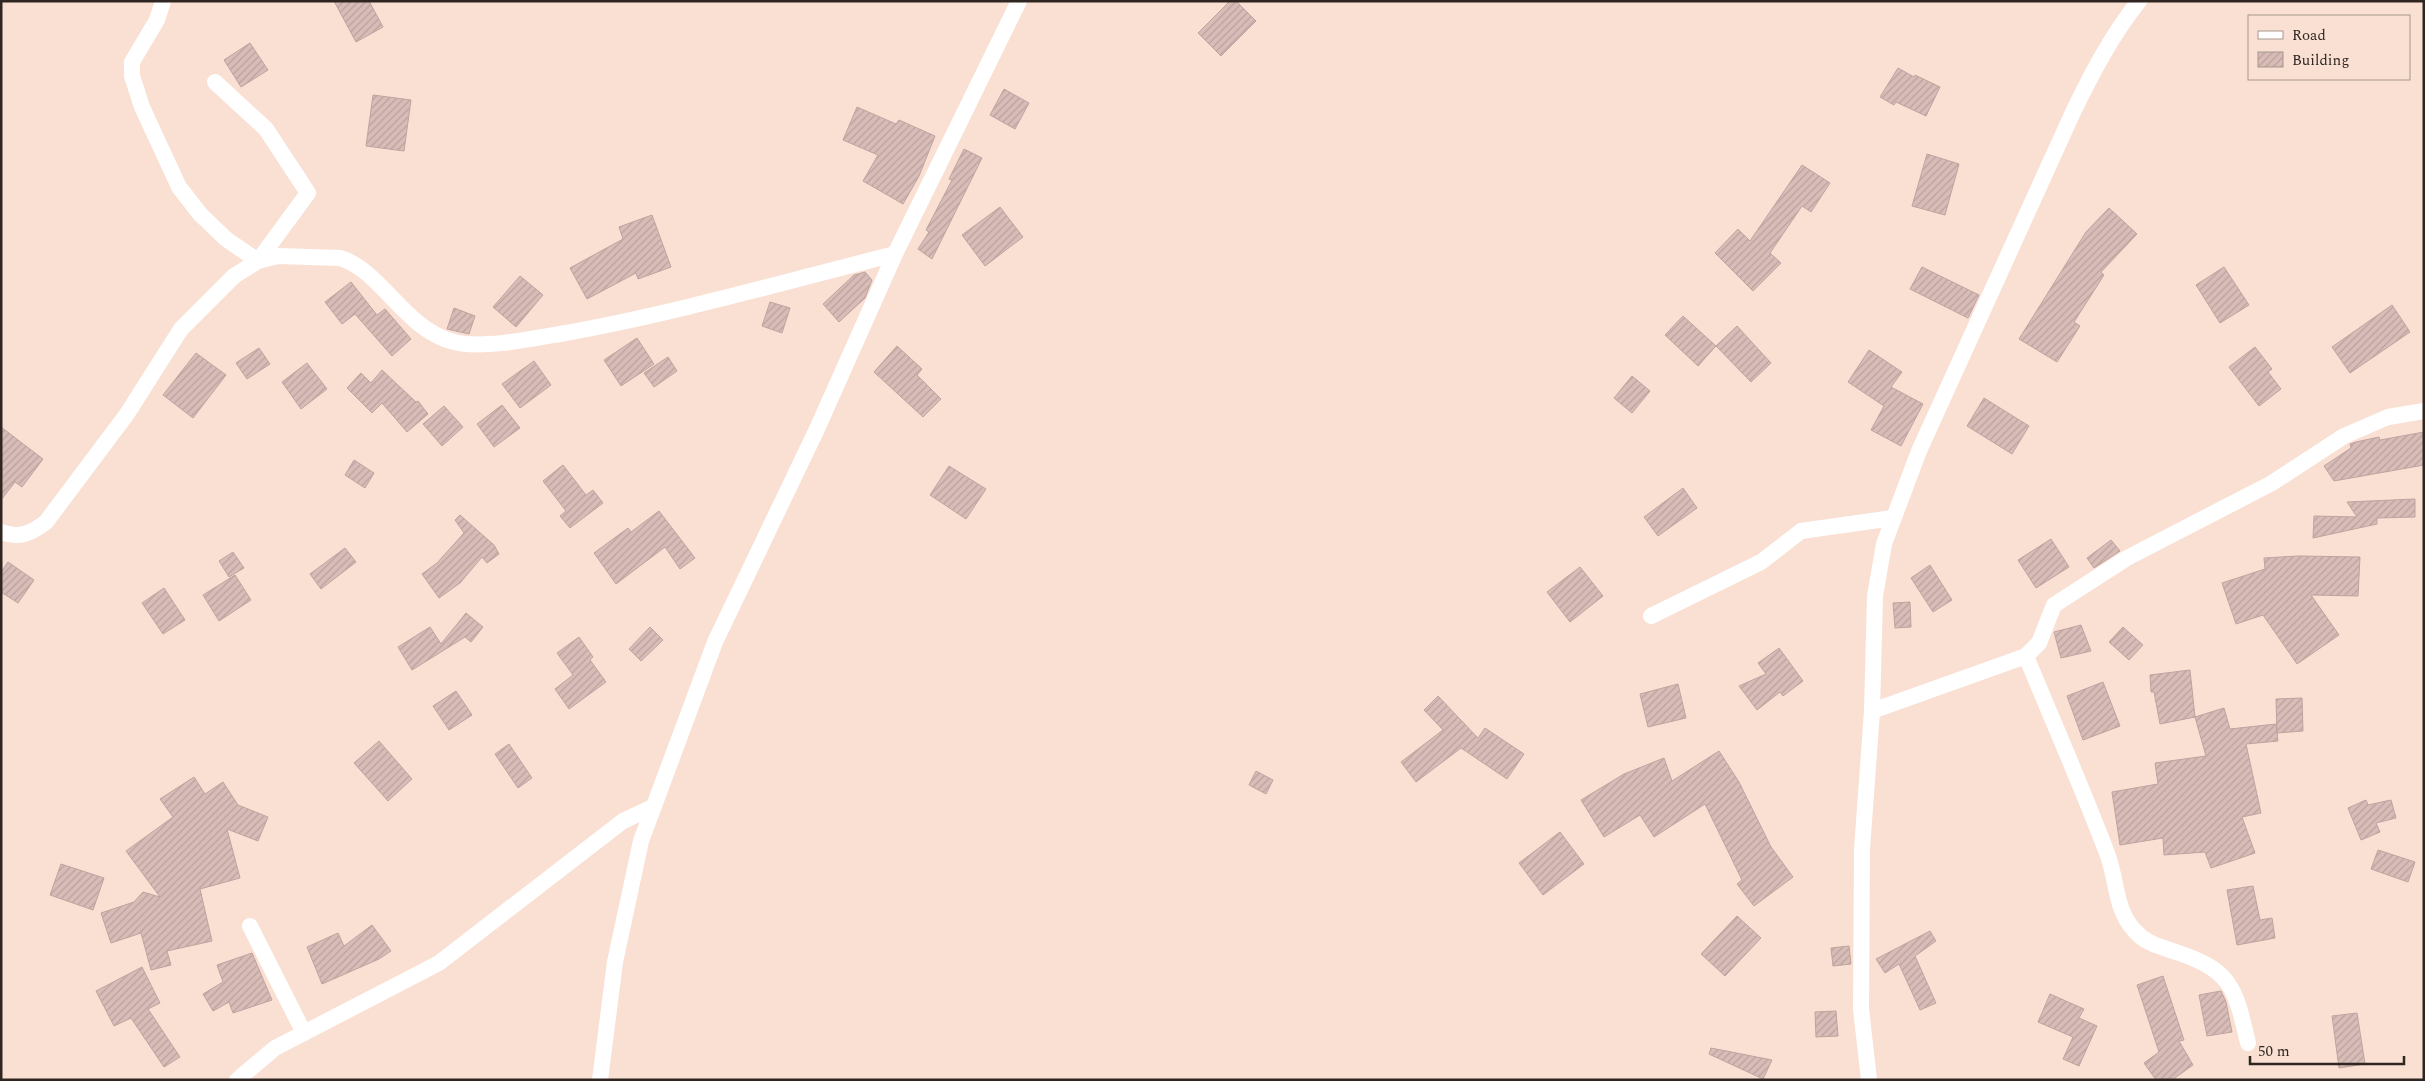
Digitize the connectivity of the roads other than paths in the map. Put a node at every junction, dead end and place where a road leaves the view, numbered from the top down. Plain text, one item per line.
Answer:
1 (163, 1) edge
2 (1019, 1) edge
3 (2139, 1) edge
4 (215, 82) dead end
5 (895, 254) junction
6 (258, 260) junction
7 (2424, 411) edge
8 (1893, 518) junction
9 (1, 532) edge
10 (1651, 616) dead end
11 (2026, 656) junction
12 (1872, 711) junction
13 (653, 807) junction
14 (250, 926) dead end
15 (304, 1033) junction
16 (2248, 1043) dead end
17 (237, 1080) edge
18 (600, 1080) edge
19 (1869, 1080) edge

1 - 6 street
2 - 5 street
3 - 8 street
4 - 6 street
5 - 6 street
5 - 13 street
6 - 9 street
7 - 11 street
8 - 10 street
8 - 12 street
11 - 12 street
11 - 16 street
12 - 19 street
13 - 15 street
13 - 18 street
14 - 15 street
15 - 17 street

